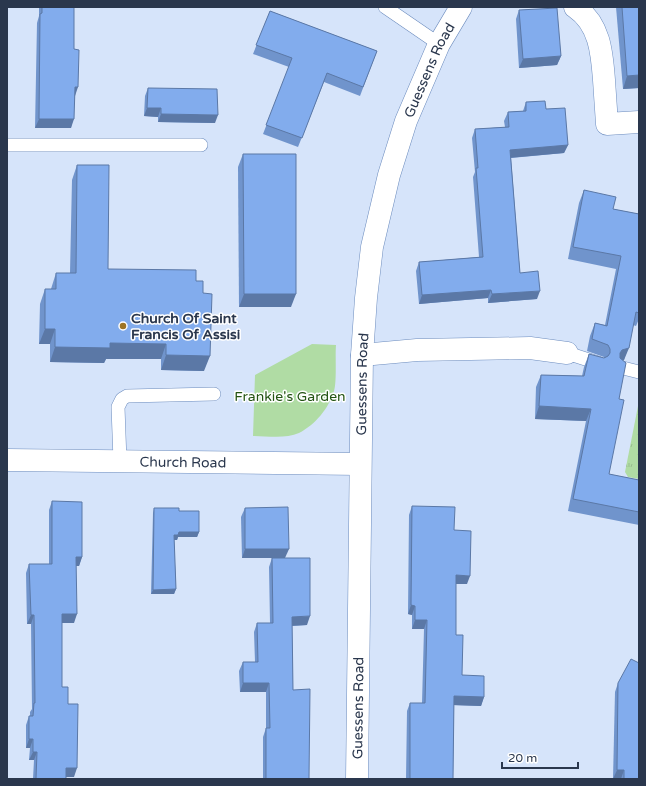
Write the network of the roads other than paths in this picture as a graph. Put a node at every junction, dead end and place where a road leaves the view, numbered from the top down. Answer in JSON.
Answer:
{"nodes":[{"id":1,"x":385,"y":7,"type":"edge"},
{"id":2,"x":461,"y":7,"type":"edge"},
{"id":3,"x":576,"y":7,"type":"edge"},
{"id":4,"x":439,"y":44,"type":"junction"},
{"id":5,"x":639,"y":122,"type":"edge"},
{"id":6,"x":7,"y":145,"type":"edge"},
{"id":7,"x":201,"y":145,"type":"dead end"},
{"id":8,"x":567,"y":353,"type":"joint"},
{"id":9,"x":362,"y":355,"type":"junction"},
{"id":10,"x":598,"y":363,"type":"edge"},
{"id":11,"x":623,"y":368,"type":"edge"},
{"id":12,"x":639,"y":372,"type":"edge"},
{"id":13,"x":214,"y":394,"type":"dead end"},
{"id":14,"x":7,"y":460,"type":"edge"},
{"id":15,"x":120,"y":461,"type":"junction"},
{"id":16,"x":360,"y":464,"type":"junction"},
{"id":17,"x":357,"y":779,"type":"edge"}],
"edges":[{"from":1,"to":4,"type":"lane"},
{"from":2,"to":4,"type":"street","name":"Guessens Road"},
{"from":3,"to":5,"type":"street"},
{"from":4,"to":9,"type":"street","name":"Guessens Road"},
{"from":6,"to":7,"type":"lane"},
{"from":8,"to":9,"type":"street"},
{"from":8,"to":10,"type":"lane"},
{"from":9,"to":16,"type":"street","name":"Guessens Road"},
{"from":11,"to":12,"type":"lane"},
{"from":13,"to":15,"type":"lane"},
{"from":14,"to":15,"type":"street","name":"Church Road"},
{"from":15,"to":16,"type":"street","name":"Church Road"},
{"from":16,"to":17,"type":"street","name":"Guessens Road"}]}
